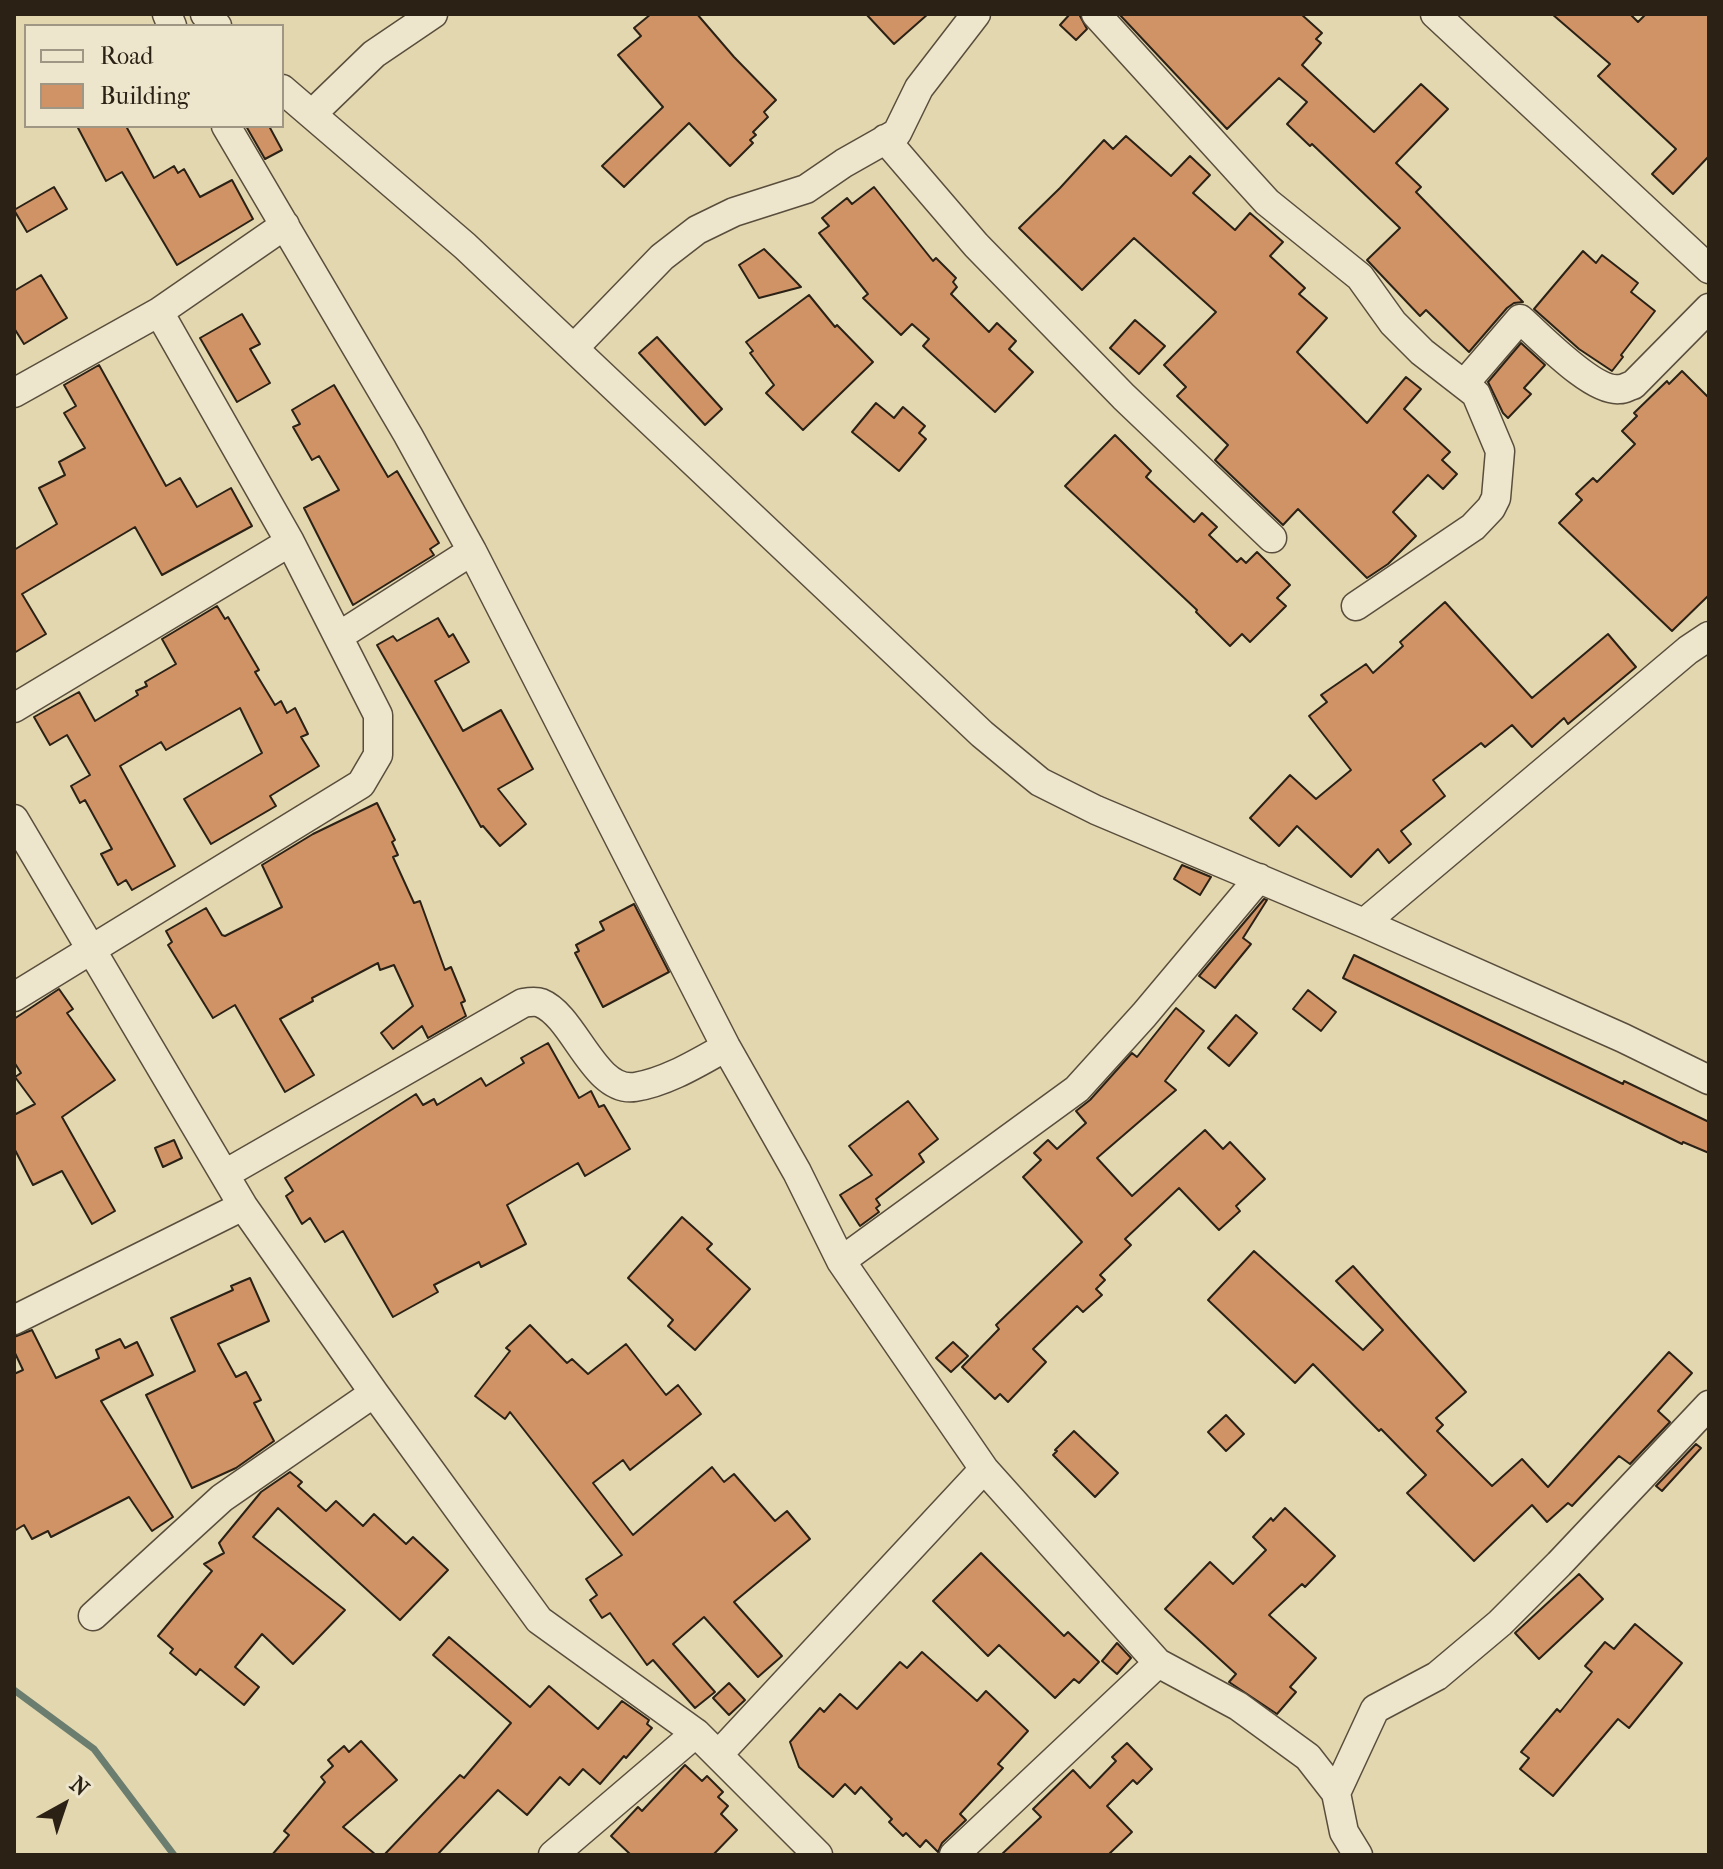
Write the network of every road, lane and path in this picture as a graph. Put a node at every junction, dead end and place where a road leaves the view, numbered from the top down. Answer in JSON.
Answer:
{"nodes":[{"id":1,"x":433,"y":14,"type":"edge"},
{"id":2,"x":976,"y":14,"type":"edge"},
{"id":3,"x":1096,"y":14,"type":"edge"},
{"id":4,"x":1435,"y":14,"type":"edge"},
{"id":5,"x":284,"y":91,"type":"edge"},
{"id":6,"x":312,"y":114,"type":"junction"},
{"id":7,"x":227,"y":128,"type":"edge"},
{"id":8,"x":885,"y":139,"type":"junction"},
{"id":9,"x":285,"y":225,"type":"junction"},
{"id":10,"x":1709,"y":269,"type":"edge"},
{"id":11,"x":1709,"y":308,"type":"edge"},
{"id":12,"x":159,"y":312,"type":"junction"},
{"id":13,"x":574,"y":348,"type":"junction"},
{"id":14,"x":1465,"y":383,"type":"junction"},
{"id":15,"x":14,"y":393,"type":"edge"},
{"id":16,"x":1272,"y":538,"type":"dead end"},
{"id":17,"x":290,"y":542,"type":"junction"},
{"id":18,"x":472,"y":551,"type":"junction"},
{"id":19,"x":1356,"y":606,"type":"dead end"},
{"id":20,"x":339,"y":636,"type":"junction"},
{"id":21,"x":1709,"y":636,"type":"edge"},
{"id":22,"x":14,"y":708,"type":"edge"},
{"id":23,"x":14,"y":819,"type":"edge"},
{"id":24,"x":1259,"y":878,"type":"junction"},
{"id":25,"x":1364,"y":923,"type":"junction"},
{"id":26,"x":91,"y":951,"type":"junction"},
{"id":27,"x":14,"y":997,"type":"edge"},
{"id":28,"x":726,"y":1047,"type":"junction"},
{"id":29,"x":1709,"y":1080,"type":"edge"},
{"id":30,"x":225,"y":1174,"type":"junction"},
{"id":31,"x":243,"y":1206,"type":"junction"},
{"id":32,"x":841,"y":1261,"type":"junction"},
{"id":33,"x":14,"y":1320,"type":"edge"},
{"id":34,"x":374,"y":1393,"type":"junction"},
{"id":35,"x":1709,"y":1405,"type":"edge"},
{"id":36,"x":984,"y":1469,"type":"junction"},
{"id":37,"x":93,"y":1616,"type":"dead end"},
{"id":38,"x":1158,"y":1663,"type":"junction"},
{"id":39,"x":1375,"y":1709,"type":"junction"},
{"id":40,"x":696,"y":1733,"type":"junction"},
{"id":41,"x":718,"y":1755,"type":"junction"},
{"id":42,"x":1308,"y":1757,"type":"junction"},
{"id":43,"x":1336,"y":1793,"type":"junction"},
{"id":44,"x":553,"y":1855,"type":"edge"},
{"id":45,"x":818,"y":1855,"type":"edge"},
{"id":46,"x":954,"y":1855,"type":"edge"},
{"id":47,"x":1358,"y":1855,"type":"edge"}],
"edges":[{"from":1,"to":6,"type":"street"},
{"from":2,"to":8,"type":"street"},
{"from":3,"to":14,"type":"street"},
{"from":4,"to":10,"type":"street"},
{"from":5,"to":6,"type":"street"},
{"from":6,"to":13,"type":"street"},
{"from":7,"to":9,"type":"street"},
{"from":8,"to":13,"type":"street"},
{"from":8,"to":16,"type":"street"},
{"from":9,"to":12,"type":"street"},
{"from":9,"to":18,"type":"street"},
{"from":11,"to":14,"type":"street"},
{"from":12,"to":15,"type":"street"},
{"from":12,"to":17,"type":"street"},
{"from":13,"to":24,"type":"street"},
{"from":14,"to":19,"type":"street"},
{"from":17,"to":20,"type":"street"},
{"from":17,"to":22,"type":"street"},
{"from":18,"to":20,"type":"street"},
{"from":18,"to":28,"type":"street"},
{"from":20,"to":26,"type":"street"},
{"from":21,"to":25,"type":"street"},
{"from":23,"to":26,"type":"street"},
{"from":24,"to":25,"type":"street"},
{"from":24,"to":32,"type":"street"},
{"from":25,"to":29,"type":"street"},
{"from":26,"to":27,"type":"street"},
{"from":26,"to":30,"type":"street"},
{"from":28,"to":30,"type":"street"},
{"from":28,"to":32,"type":"street"},
{"from":30,"to":31,"type":"street"},
{"from":31,"to":33,"type":"street"},
{"from":31,"to":34,"type":"street"},
{"from":32,"to":36,"type":"street"},
{"from":34,"to":37,"type":"street"},
{"from":34,"to":40,"type":"street"},
{"from":35,"to":39,"type":"street"},
{"from":36,"to":38,"type":"street"},
{"from":36,"to":41,"type":"street"},
{"from":38,"to":42,"type":"street"},
{"from":38,"to":46,"type":"street"},
{"from":39,"to":42,"type":"street"},
{"from":39,"to":43,"type":"street"},
{"from":40,"to":41,"type":"street"},
{"from":40,"to":44,"type":"street"},
{"from":41,"to":45,"type":"street"},
{"from":42,"to":43,"type":"street"},
{"from":43,"to":47,"type":"street"}]}
